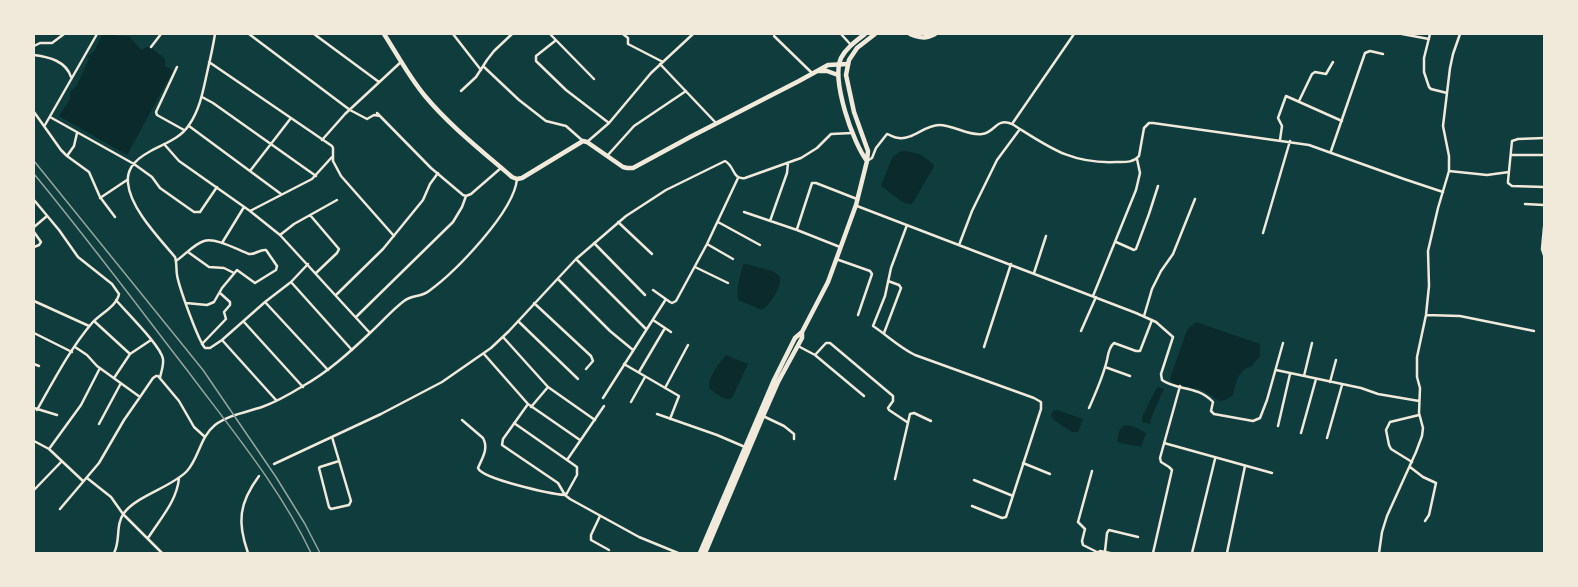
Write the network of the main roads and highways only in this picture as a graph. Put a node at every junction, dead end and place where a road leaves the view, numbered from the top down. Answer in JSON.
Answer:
{"nodes":[{"id":1,"x":384,"y":34,"type":"edge"},
{"id":2,"x":865,"y":34,"type":"edge"},
{"id":3,"x":875,"y":34,"type":"edge"},
{"id":4,"x":910,"y":34,"type":"edge"},
{"id":5,"x":934,"y":34,"type":"edge"},
{"id":6,"x":840,"y":63,"type":"junction"},
{"id":7,"x":848,"y":64,"type":"junction"},
{"id":8,"x":814,"y":72,"type":"junction"},
{"id":9,"x":838,"y":75,"type":"junction"},
{"id":10,"x":867,"y":161,"type":"junction"},
{"id":11,"x":802,"y":332,"type":"junction"},
{"id":12,"x":760,"y":415,"type":"junction"},
{"id":13,"x":706,"y":546,"type":"junction"},
{"id":14,"x":700,"y":553,"type":"edge"},
{"id":15,"x":705,"y":553,"type":"edge"}],
"edges":[{"from":1,"to":8,"type":"main road"},
{"from":2,"to":6,"type":"main road"},
{"from":3,"to":7,"type":"main road"},
{"from":4,"to":5,"type":"main road"},
{"from":6,"to":7,"type":"main road"},
{"from":6,"to":8,"type":"main road"},
{"from":6,"to":9,"type":"main road"},
{"from":7,"to":10,"type":"main road"},
{"from":8,"to":9,"type":"main road"},
{"from":9,"to":10,"type":"main road"},
{"from":10,"to":11,"type":"main road"},
{"from":11,"to":12,"type":"main road"},
{"from":11,"to":12,"type":"main road"},
{"from":12,"to":13,"type":"main road"},
{"from":12,"to":13,"type":"main road"},
{"from":13,"to":14,"type":"main road"},
{"from":13,"to":15,"type":"main road"}]}
